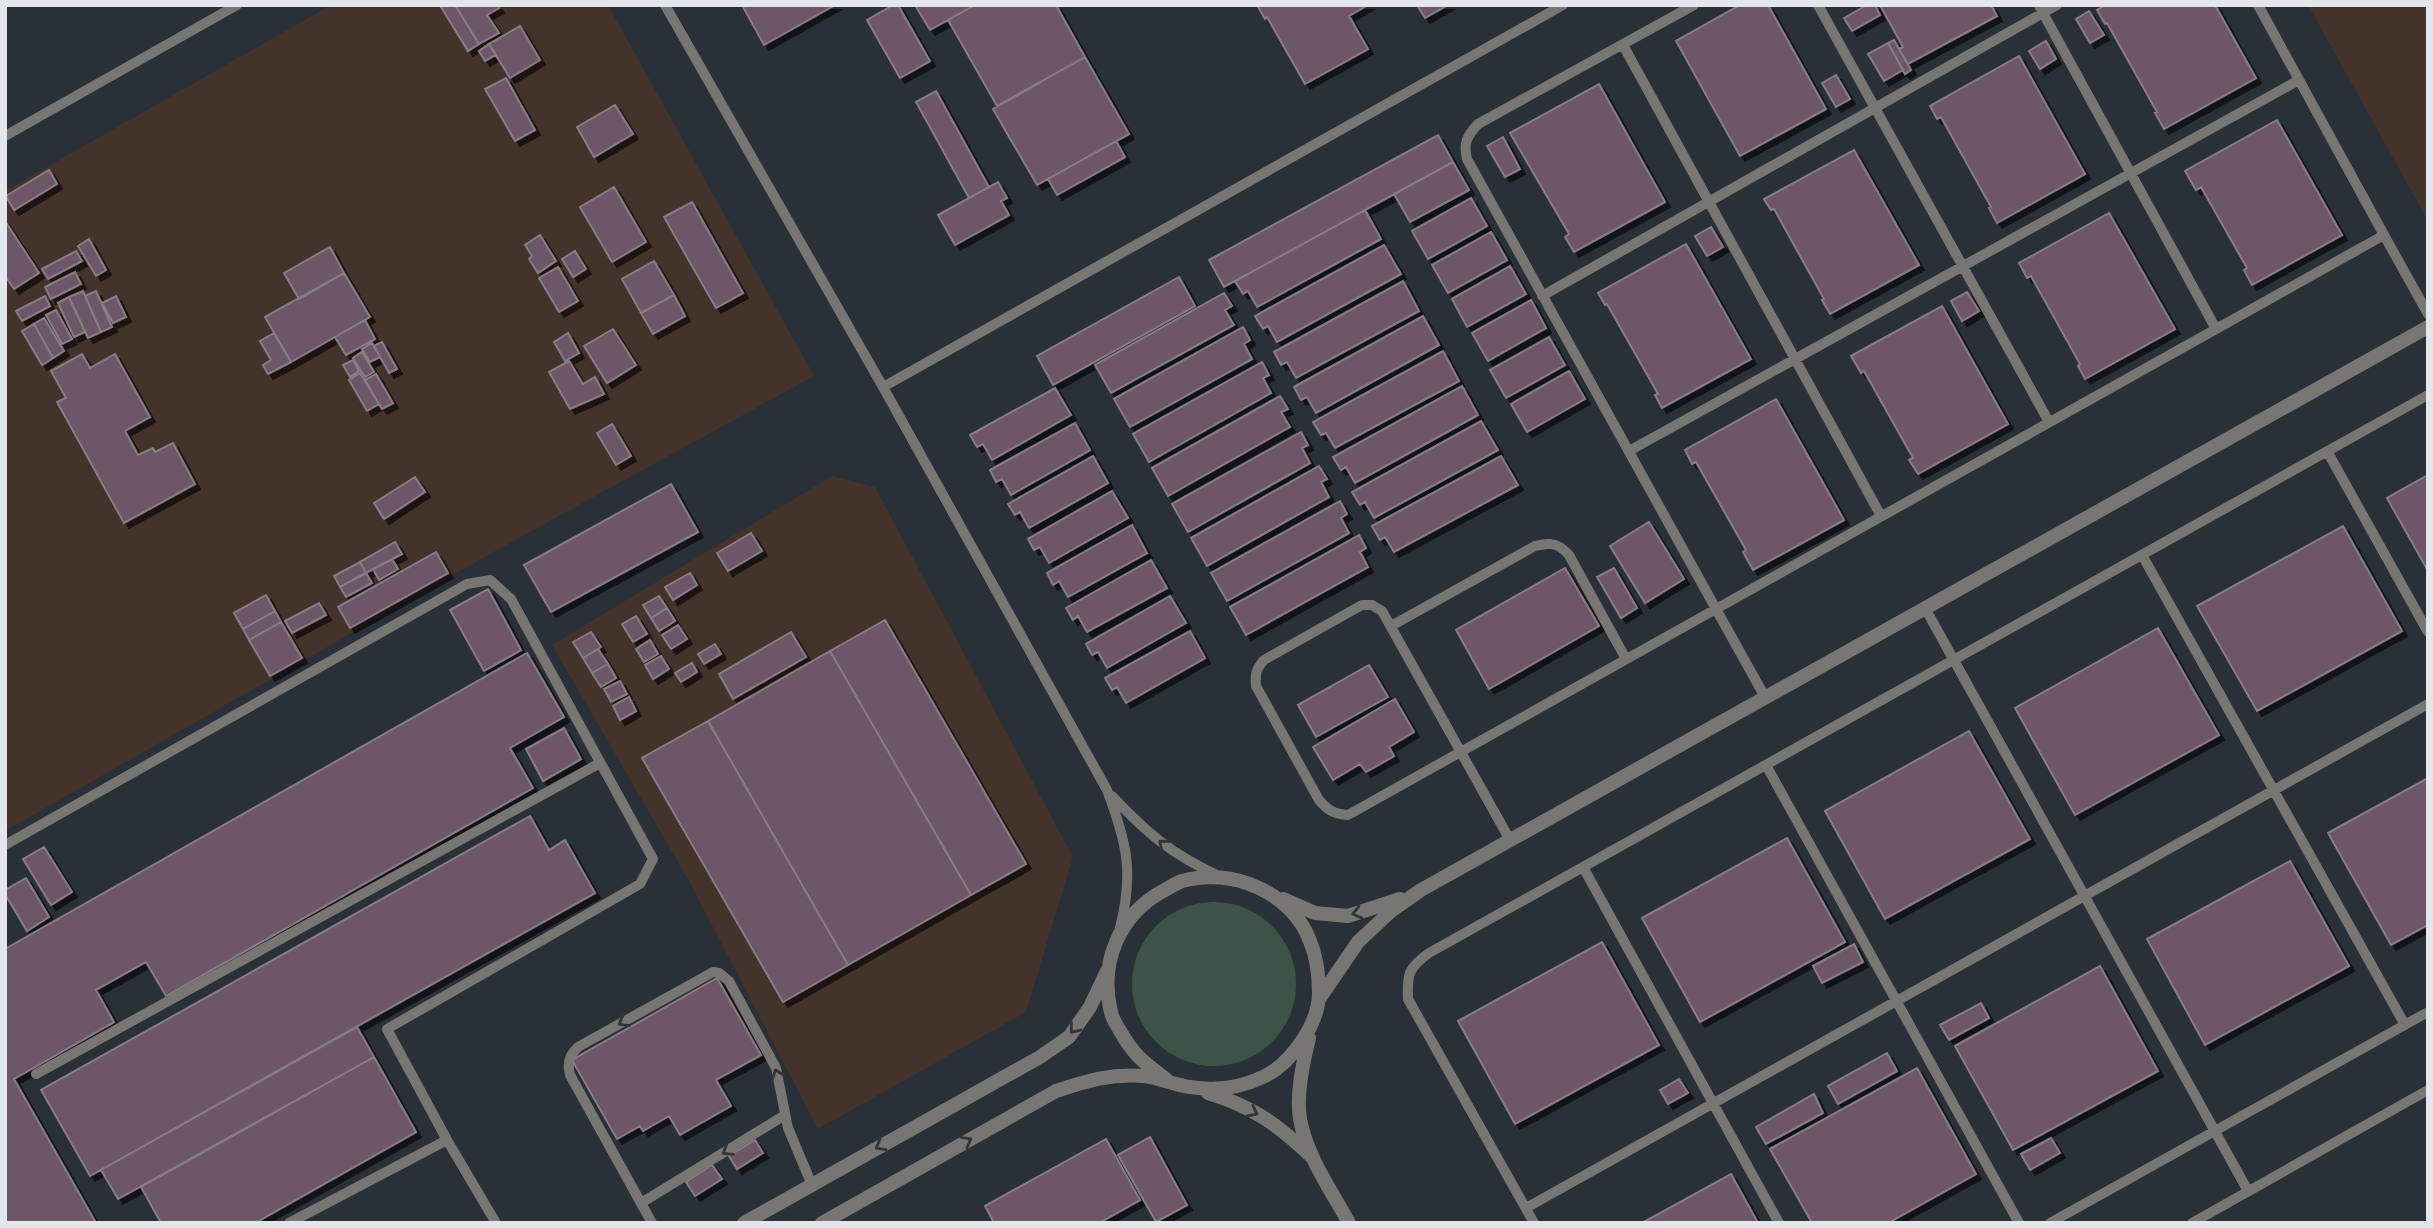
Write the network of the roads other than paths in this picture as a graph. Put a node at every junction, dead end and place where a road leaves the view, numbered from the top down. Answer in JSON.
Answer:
{"nodes":[{"id":1,"x":237,"y":5,"type":"edge"},
{"id":2,"x":666,"y":5,"type":"edge"},
{"id":3,"x":1563,"y":5,"type":"edge"},
{"id":4,"x":1694,"y":5,"type":"edge"},
{"id":5,"x":1818,"y":5,"type":"edge"},
{"id":6,"x":2057,"y":5,"type":"edge"},
{"id":7,"x":2258,"y":5,"type":"edge"},
{"id":8,"x":2041,"y":9,"type":"edge"},
{"id":9,"x":1623,"y":45,"type":"junction"},
{"id":10,"x":2299,"y":80,"type":"junction"},
{"id":11,"x":1875,"y":108,"type":"junction"},
{"id":12,"x":5,"y":136,"type":"edge"},
{"id":13,"x":2131,"y":173,"type":"junction"},
{"id":14,"x":1710,"y":201,"type":"junction"},
{"id":15,"x":2384,"y":235,"type":"junction"},
{"id":16,"x":1963,"y":266,"type":"junction"},
{"id":17,"x":1542,"y":296,"type":"junction"},
{"id":18,"x":2428,"y":314,"type":"edge"},
{"id":19,"x":2428,"y":327,"type":"edge"},
{"id":20,"x":2216,"y":329,"type":"junction"},
{"id":21,"x":1796,"y":359,"type":"junction"},
{"id":22,"x":883,"y":387,"type":"junction"},
{"id":23,"x":2428,"y":395,"type":"edge"},
{"id":24,"x":2049,"y":422,"type":"junction"},
{"id":25,"x":1629,"y":451,"type":"junction"},
{"id":26,"x":2327,"y":451,"type":"junction"},
{"id":27,"x":1881,"y":516,"type":"junction"},
{"id":28,"x":2142,"y":555,"type":"junction"},
{"id":29,"x":1925,"y":608,"type":"junction"},
{"id":30,"x":1716,"y":609,"type":"junction"},
{"id":31,"x":1391,"y":626,"type":"junction"},
{"id":32,"x":2428,"y":632,"type":"edge"},
{"id":33,"x":1626,"y":659,"type":"junction"},
{"id":34,"x":1954,"y":660,"type":"junction"},
{"id":35,"x":1765,"y":697,"type":"junction"},
{"id":36,"x":2428,"y":704,"type":"edge"},
{"id":37,"x":1460,"y":752,"type":"junction"},
{"id":38,"x":600,"y":763,"type":"junction"},
{"id":39,"x":1766,"y":765,"type":"junction"},
{"id":40,"x":1107,"y":790,"type":"junction"},
{"id":41,"x":2274,"y":790,"type":"junction"},
{"id":42,"x":1510,"y":840,"type":"junction"},
{"id":43,"x":5,"y":845,"type":"edge"},
{"id":44,"x":1583,"y":867,"type":"junction"},
{"id":45,"x":1223,"y":877,"type":"junction"},
{"id":46,"x":1421,"y":890,"type":"junction"},
{"id":47,"x":1268,"y":892,"type":"junction"},
{"id":48,"x":2084,"y":896,"type":"junction"},
{"id":49,"x":1119,"y":932,"type":"junction"},
{"id":50,"x":1107,"y":970,"type":"junction"},
{"id":51,"x":1319,"y":999,"type":"junction"},
{"id":52,"x":1897,"y":1001,"type":"junction"},
{"id":53,"x":2428,"y":1012,"type":"edge"},
{"id":54,"x":1314,"y":1020,"type":"junction"},
{"id":55,"x":2405,"y":1025,"type":"junction"},
{"id":56,"x":36,"y":1074,"type":"dead end"},
{"id":57,"x":1167,"y":1080,"type":"junction"},
{"id":58,"x":1190,"y":1087,"type":"junction"},
{"id":59,"x":2428,"y":1090,"type":"edge"},
{"id":60,"x":1714,"y":1103,"type":"junction"},
{"id":61,"x":785,"y":1115,"type":"junction"},
{"id":62,"x":2214,"y":1131,"type":"junction"},
{"id":63,"x":447,"y":1140,"type":"junction"},
{"id":64,"x":1313,"y":1158,"type":"junction"},
{"id":65,"x":812,"y":1185,"type":"junction"},
{"id":66,"x":2248,"y":1191,"type":"junction"},
{"id":67,"x":641,"y":1203,"type":"junction"},
{"id":68,"x":1526,"y":1208,"type":"junction"},
{"id":69,"x":289,"y":1223,"type":"edge"},
{"id":70,"x":496,"y":1223,"type":"edge"},
{"id":71,"x":652,"y":1223,"type":"edge"},
{"id":72,"x":744,"y":1223,"type":"edge"},
{"id":73,"x":822,"y":1223,"type":"edge"},
{"id":74,"x":1349,"y":1223,"type":"edge"},
{"id":75,"x":1534,"y":1223,"type":"edge"},
{"id":76,"x":1779,"y":1223,"type":"edge"},
{"id":77,"x":2019,"y":1223,"type":"edge"},
{"id":78,"x":2050,"y":1223,"type":"edge"},
{"id":79,"x":2192,"y":1223,"type":"edge"}],
"edges":[{"from":1,"to":12,"type":"lane"},
{"from":2,"to":22,"type":"lane"},
{"from":3,"to":22,"type":"lane"},
{"from":4,"to":9,"type":"lane"},
{"from":5,"to":11,"type":"lane"},
{"from":6,"to":8,"type":"lane"},
{"from":7,"to":10,"type":"lane"},
{"from":8,"to":11,"type":"lane"},
{"from":8,"to":13,"type":"lane"},
{"from":9,"to":14,"type":"lane"},
{"from":9,"to":17,"type":"lane"},
{"from":10,"to":13,"type":"lane"},
{"from":10,"to":15,"type":"lane"},
{"from":11,"to":14,"type":"lane"},
{"from":11,"to":16,"type":"lane"},
{"from":13,"to":16,"type":"lane"},
{"from":13,"to":20,"type":"lane"},
{"from":14,"to":17,"type":"lane"},
{"from":14,"to":21,"type":"lane"},
{"from":15,"to":18,"type":"lane"},
{"from":15,"to":20,"type":"lane"},
{"from":16,"to":21,"type":"lane"},
{"from":16,"to":24,"type":"lane"},
{"from":17,"to":25,"type":"lane"},
{"from":19,"to":29,"type":"street"},
{"from":20,"to":24,"type":"lane"},
{"from":21,"to":25,"type":"lane"},
{"from":21,"to":27,"type":"lane"},
{"from":22,"to":40,"type":"lane"},
{"from":23,"to":26,"type":"lane"},
{"from":24,"to":27,"type":"lane"},
{"from":25,"to":30,"type":"lane"},
{"from":26,"to":28,"type":"lane"},
{"from":26,"to":32,"type":"lane"},
{"from":27,"to":30,"type":"lane"},
{"from":28,"to":34,"type":"lane"},
{"from":28,"to":41,"type":"lane"},
{"from":29,"to":34,"type":"lane"},
{"from":29,"to":35,"type":"street"},
{"from":30,"to":33,"type":"lane"},
{"from":30,"to":35,"type":"lane"},
{"from":31,"to":33,"type":"lane"},
{"from":31,"to":37,"type":"lane"},
{"from":31,"to":37,"type":"lane"},
{"from":33,"to":37,"type":"lane"},
{"from":34,"to":39,"type":"lane"},
{"from":34,"to":48,"type":"lane"},
{"from":35,"to":42,"type":"street"},
{"from":36,"to":41,"type":"lane"},
{"from":37,"to":42,"type":"lane"},
{"from":38,"to":43,"type":"lane"},
{"from":38,"to":56,"type":"lane"},
{"from":38,"to":63,"type":"lane"},
{"from":39,"to":44,"type":"lane"},
{"from":39,"to":52,"type":"lane"},
{"from":45,"to":40,"type":"lane","one_way":true},
{"from":40,"to":49,"type":"lane"},
{"from":41,"to":48,"type":"lane"},
{"from":41,"to":55,"type":"lane"},
{"from":42,"to":46,"type":"street"},
{"from":44,"to":60,"type":"lane"},
{"from":44,"to":68,"type":"lane"},
{"from":45,"to":47,"type":"street"},
{"from":45,"to":49,"type":"street"},
{"from":46,"to":47,"type":"street","one_way":true},
{"from":46,"to":51,"type":"street"},
{"from":47,"to":51,"type":"street"},
{"from":48,"to":52,"type":"lane"},
{"from":48,"to":62,"type":"lane"},
{"from":49,"to":50,"type":"street"},
{"from":50,"to":57,"type":"street"},
{"from":50,"to":65,"type":"street","one_way":true},
{"from":51,"to":54,"type":"street"},
{"from":52,"to":60,"type":"lane"},
{"from":52,"to":77,"type":"lane"},
{"from":53,"to":55,"type":"lane"},
{"from":54,"to":58,"type":"street"},
{"from":54,"to":64,"type":"street"},
{"from":55,"to":62,"type":"lane"},
{"from":57,"to":58,"type":"street"},
{"from":73,"to":57,"type":"street","one_way":true},
{"from":58,"to":64,"type":"street","one_way":true},
{"from":59,"to":66,"type":"lane"},
{"from":60,"to":68,"type":"lane"},
{"from":60,"to":76,"type":"lane"},
{"from":61,"to":65,"type":"lane"},
{"from":61,"to":67,"type":"lane","one_way":true},
{"from":61,"to":67,"type":"lane","one_way":true},
{"from":62,"to":66,"type":"lane"},
{"from":62,"to":78,"type":"lane"},
{"from":63,"to":69,"type":"lane"},
{"from":63,"to":70,"type":"lane"},
{"from":64,"to":74,"type":"street"},
{"from":65,"to":72,"type":"street"},
{"from":66,"to":79,"type":"lane"},
{"from":67,"to":71,"type":"lane"},
{"from":68,"to":75,"type":"lane"}]}
